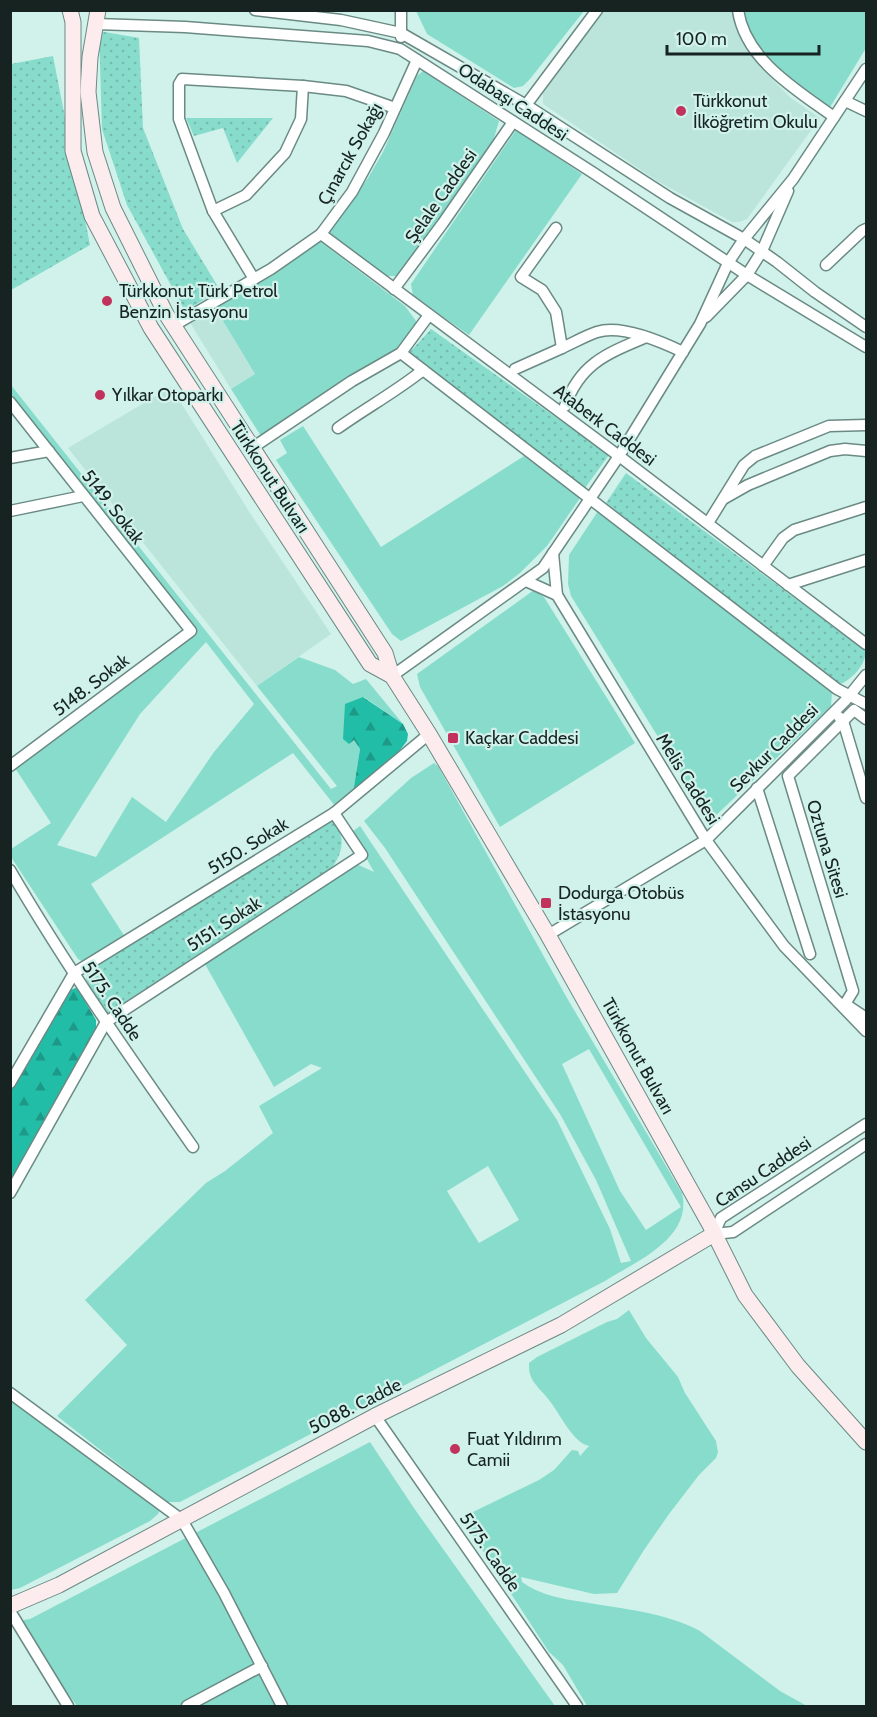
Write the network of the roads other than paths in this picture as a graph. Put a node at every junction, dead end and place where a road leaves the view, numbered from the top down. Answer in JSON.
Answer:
{"nodes":[{"id":1,"x":255,"y":10,"type":"edge"},
{"id":2,"x":401,"y":10,"type":"edge"},
{"id":3,"x":597,"y":10,"type":"edge"},
{"id":4,"x":738,"y":10,"type":"edge"},
{"id":5,"x":71,"y":16,"type":"edge"},
{"id":6,"x":97,"y":17,"type":"edge"},
{"id":7,"x":401,"y":33,"type":"junction"},
{"id":8,"x":400,"y":49,"type":"junction"},
{"id":9,"x":417,"y":60,"type":"junction"},
{"id":10,"x":867,"y":69,"type":"edge"},
{"id":11,"x":303,"y":86,"type":"junction"},
{"id":12,"x":845,"y":101,"type":"junction"},
{"id":13,"x":526,"y":105,"type":"junction"},
{"id":14,"x":395,"y":108,"type":"junction"},
{"id":15,"x":867,"y":111,"type":"edge"},
{"id":16,"x":834,"y":117,"type":"junction"},
{"id":17,"x":513,"y":122,"type":"junction"},
{"id":18,"x":793,"y":178,"type":"junction"},
{"id":19,"x":213,"y":211,"type":"junction"},
{"id":20,"x":556,"y":228,"type":"dead end"},
{"id":21,"x":867,"y":229,"type":"edge"},
{"id":22,"x":321,"y":234,"type":"junction"},
{"id":23,"x":744,"y":239,"type":"junction"},
{"id":24,"x":762,"y":251,"type":"junction"},
{"id":25,"x":728,"y":263,"type":"junction"},
{"id":26,"x":826,"y":265,"type":"dead end"},
{"id":27,"x":747,"y":275,"type":"junction"},
{"id":28,"x":254,"y":279,"type":"junction"},
{"id":29,"x":394,"y":289,"type":"junction"},
{"id":30,"x":429,"y":315,"type":"junction"},
{"id":31,"x":700,"y":324,"type":"junction"},
{"id":32,"x":173,"y":327,"type":"junction"},
{"id":33,"x":867,"y":327,"type":"edge"},
{"id":34,"x":644,"y":338,"type":"junction"},
{"id":35,"x":867,"y":347,"type":"edge"},
{"id":36,"x":562,"y":348,"type":"junction"},
{"id":37,"x":683,"y":351,"type":"junction"},
{"id":38,"x":401,"y":354,"type":"junction"},
{"id":39,"x":515,"y":369,"type":"dead end"},
{"id":40,"x":423,"y":370,"type":"junction"},
{"id":41,"x":10,"y":402,"type":"edge"},
{"id":42,"x":565,"y":406,"type":"dead end"},
{"id":43,"x":867,"y":425,"type":"edge"},
{"id":44,"x":338,"y":428,"type":"dead end"},
{"id":45,"x":252,"y":448,"type":"junction"},
{"id":46,"x":49,"y":451,"type":"junction"},
{"id":47,"x":867,"y":451,"type":"edge"},
{"id":48,"x":620,"y":456,"type":"junction"},
{"id":49,"x":10,"y":458,"type":"edge"},
{"id":50,"x":83,"y":496,"type":"junction"},
{"id":51,"x":591,"y":498,"type":"junction"},
{"id":52,"x":725,"y":498,"type":"junction"},
{"id":53,"x":867,"y":507,"type":"edge"},
{"id":54,"x":10,"y":511,"type":"edge"},
{"id":55,"x":708,"y":523,"type":"junction"},
{"id":56,"x":553,"y":553,"type":"junction"},
{"id":57,"x":867,"y":560,"type":"edge"},
{"id":58,"x":764,"y":566,"type":"junction"},
{"id":59,"x":526,"y":581,"type":"junction"},
{"id":60,"x":788,"y":585,"type":"junction"},
{"id":61,"x":557,"y":595,"type":"junction"},
{"id":62,"x":191,"y":631,"type":"joint"},
{"id":63,"x":867,"y":644,"type":"edge"},
{"id":64,"x":867,"y":675,"type":"edge"},
{"id":65,"x":392,"y":676,"type":"junction"},
{"id":66,"x":850,"y":695,"type":"junction"},
{"id":67,"x":867,"y":704,"type":"edge"},
{"id":68,"x":834,"y":712,"type":"junction"},
{"id":69,"x":867,"y":719,"type":"edge"},
{"id":70,"x":843,"y":721,"type":"junction"},
{"id":71,"x":429,"y":734,"type":"junction"},
{"id":72,"x":10,"y":766,"type":"edge"},
{"id":73,"x":757,"y":789,"type":"junction"},
{"id":74,"x":867,"y":798,"type":"edge"},
{"id":75,"x":334,"y":813,"type":"junction"},
{"id":76,"x":706,"y":840,"type":"junction"},
{"id":77,"x":10,"y":870,"type":"edge"},
{"id":78,"x":548,"y":935,"type":"junction"},
{"id":79,"x":810,"y":954,"type":"dead end"},
{"id":80,"x":74,"y":973,"type":"junction"},
{"id":81,"x":831,"y":994,"type":"junction"},
{"id":82,"x":845,"y":1004,"type":"junction"},
{"id":83,"x":867,"y":1018,"type":"edge"},
{"id":84,"x":106,"y":1022,"type":"junction"},
{"id":85,"x":867,"y":1031,"type":"edge"},
{"id":86,"x":10,"y":1083,"type":"edge"},
{"id":87,"x":867,"y":1124,"type":"edge"},
{"id":88,"x":867,"y":1144,"type":"edge"},
{"id":89,"x":193,"y":1147,"type":"dead end"},
{"id":90,"x":10,"y":1193,"type":"edge"},
{"id":91,"x":714,"y":1234,"type":"junction"},
{"id":92,"x":10,"y":1393,"type":"edge"},
{"id":93,"x":375,"y":1416,"type":"junction"},
{"id":94,"x":867,"y":1442,"type":"edge"},
{"id":95,"x":182,"y":1520,"type":"junction"},
{"id":96,"x":10,"y":1606,"type":"edge"},
{"id":97,"x":10,"y":1611,"type":"edge"},
{"id":98,"x":262,"y":1666,"type":"junction"},
{"id":99,"x":68,"y":1707,"type":"edge"},
{"id":100,"x":187,"y":1707,"type":"edge"},
{"id":101,"x":282,"y":1707,"type":"edge"},
{"id":102,"x":577,"y":1707,"type":"edge"}],
"edges":[{"from":1,"to":7,"type":"street","name":"Odabaşı Caddesi"},
{"from":2,"to":7,"type":"street"},
{"from":3,"to":13,"type":"street"},
{"from":4,"to":16,"type":"street"},
{"from":5,"to":6,"type":"street"},
{"from":5,"to":65,"type":"street","name":"Türkkonut Bulvarı"},
{"from":6,"to":8,"type":"street","name":"Odabaşı Caddesi"},
{"from":6,"to":32,"type":"street","name":"Türkkonut Bulvarı"},
{"from":7,"to":8,"type":"street"},
{"from":7,"to":13,"type":"street","name":"Odabaşı Caddesi"},
{"from":8,"to":9,"type":"street","name":"Odabaşı Caddesi"},
{"from":9,"to":14,"type":"street","name":"Çınarcık Sokağı"},
{"from":9,"to":17,"type":"street","name":"Odabaşı Caddesi"},
{"from":10,"to":12,"type":"street"},
{"from":11,"to":14,"type":"street"},
{"from":11,"to":19,"type":"street"},
{"from":11,"to":19,"type":"street"},
{"from":12,"to":15,"type":"street"},
{"from":12,"to":16,"type":"street"},
{"from":13,"to":23,"type":"street","name":"Odabaşı Caddesi"},
{"from":14,"to":22,"type":"street","name":"Çınarcık Sokağı"},
{"from":16,"to":18,"type":"street"},
{"from":17,"to":25,"type":"street","name":"Odabaşı Caddesi"},
{"from":17,"to":29,"type":"street","name":"Şelale Caddesi"},
{"from":18,"to":23,"type":"street"},
{"from":18,"to":24,"type":"street"},
{"from":19,"to":28,"type":"street"},
{"from":20,"to":36,"type":"street"},
{"from":21,"to":26,"type":"street"},
{"from":22,"to":28,"type":"street","name":"Çınarcık Sokağı"},
{"from":22,"to":29,"type":"street","name":"Ataberk Caddesi"},
{"from":23,"to":24,"type":"street","name":"Odabaşı Caddesi"},
{"from":23,"to":25,"type":"street"},
{"from":24,"to":27,"type":"street"},
{"from":24,"to":33,"type":"street","name":"Odabaşı Caddesi"},
{"from":25,"to":27,"type":"street","name":"Odabaşı Caddesi"},
{"from":25,"to":31,"type":"street"},
{"from":27,"to":31,"type":"street"},
{"from":27,"to":35,"type":"street","name":"Odabaşı Caddesi"},
{"from":28,"to":32,"type":"street","name":"Çınarcık Sokağı"},
{"from":29,"to":30,"type":"street","name":"Ataberk Caddesi"},
{"from":30,"to":38,"type":"street"},
{"from":30,"to":48,"type":"street","name":"Ataberk Caddesi"},
{"from":31,"to":37,"type":"street"},
{"from":32,"to":45,"type":"street","name":"Türkkonut Bulvarı"},
{"from":34,"to":36,"type":"street"},
{"from":34,"to":37,"type":"street"},
{"from":34,"to":42,"type":"street"},
{"from":36,"to":39,"type":"street"},
{"from":37,"to":48,"type":"street"},
{"from":38,"to":40,"type":"street"},
{"from":38,"to":45,"type":"street"},
{"from":40,"to":44,"type":"street"},
{"from":40,"to":51,"type":"street"},
{"from":41,"to":46,"type":"street","name":"5149. Sokak"},
{"from":43,"to":52,"type":"street"},
{"from":45,"to":65,"type":"street","name":"Türkkonut Bulvarı"},
{"from":46,"to":49,"type":"street"},
{"from":46,"to":50,"type":"street","name":"5149. Sokak"},
{"from":47,"to":52,"type":"street"},
{"from":48,"to":51,"type":"street"},
{"from":48,"to":55,"type":"street","name":"Ataberk Caddesi"},
{"from":50,"to":54,"type":"street"},
{"from":50,"to":62,"type":"street","name":"5149. Sokak"},
{"from":51,"to":56,"type":"street"},
{"from":51,"to":66,"type":"street"},
{"from":52,"to":55,"type":"street"},
{"from":53,"to":58,"type":"street"},
{"from":55,"to":58,"type":"street","name":"Ataberk Caddesi"},
{"from":56,"to":59,"type":"street"},
{"from":56,"to":61,"type":"street"},
{"from":57,"to":60,"type":"street"},
{"from":58,"to":60,"type":"street","name":"Ataberk Caddesi"},
{"from":59,"to":61,"type":"street"},
{"from":59,"to":65,"type":"street"},
{"from":60,"to":63,"type":"street","name":"Ataberk Caddesi"},
{"from":61,"to":76,"type":"street","name":"Melis Caddesi"},
{"from":62,"to":72,"type":"street","name":"5148. Sokak"},
{"from":64,"to":66,"type":"street","name":"Sevkur Caddesi"},
{"from":65,"to":71,"type":"street","name":"Türkkonut Bulvarı"},
{"from":66,"to":67,"type":"street"},
{"from":66,"to":68,"type":"street","name":"Sevkur Caddesi"},
{"from":68,"to":70,"type":"street"},
{"from":68,"to":73,"type":"street","name":"Sevkur Caddesi"},
{"from":69,"to":70,"type":"street"},
{"from":70,"to":74,"type":"street"},
{"from":70,"to":82,"type":"street","name":"Oztuna Sitesi"},
{"from":71,"to":75,"type":"street","name":"5150. Sokak"},
{"from":71,"to":78,"type":"street","name":"Türkkonut Bulvarı"},
{"from":73,"to":76,"type":"street","name":"Sevkur Caddesi"},
{"from":73,"to":79,"type":"street"},
{"from":75,"to":80,"type":"street","name":"5150. Sokak"},
{"from":75,"to":84,"type":"street","name":"5151. Sokak"},
{"from":76,"to":78,"type":"street","name":"Sevkur Caddesi"},
{"from":76,"to":81,"type":"street","name":"Melis Caddesi"},
{"from":77,"to":80,"type":"street","name":"5175. Cadde"},
{"from":78,"to":91,"type":"street","name":"Türkkonut Bulvarı"},
{"from":80,"to":84,"type":"street","name":"5175. Cadde"},
{"from":80,"to":86,"type":"street"},
{"from":81,"to":82,"type":"street","name":"Melis Caddesi"},
{"from":81,"to":85,"type":"street","name":"Melis Caddesi"},
{"from":82,"to":83,"type":"street","name":"Melis Caddesi"},
{"from":84,"to":89,"type":"street","name":"5175. Cadde"},
{"from":84,"to":90,"type":"street"},
{"from":87,"to":91,"type":"street","name":"Cansu Caddesi"},
{"from":88,"to":91,"type":"street","name":"Cansu Caddesi"},
{"from":91,"to":93,"type":"street","name":"5088. Cadde"},
{"from":91,"to":94,"type":"street","name":"Türkkonut Bulvarı"},
{"from":92,"to":95,"type":"street"},
{"from":93,"to":95,"type":"street","name":"5088. Cadde"},
{"from":93,"to":102,"type":"street","name":"5175. Cadde"},
{"from":95,"to":96,"type":"street","name":"5088. Cadde"},
{"from":95,"to":98,"type":"street"},
{"from":97,"to":99,"type":"street"},
{"from":98,"to":100,"type":"street"},
{"from":98,"to":101,"type":"street"}]}
